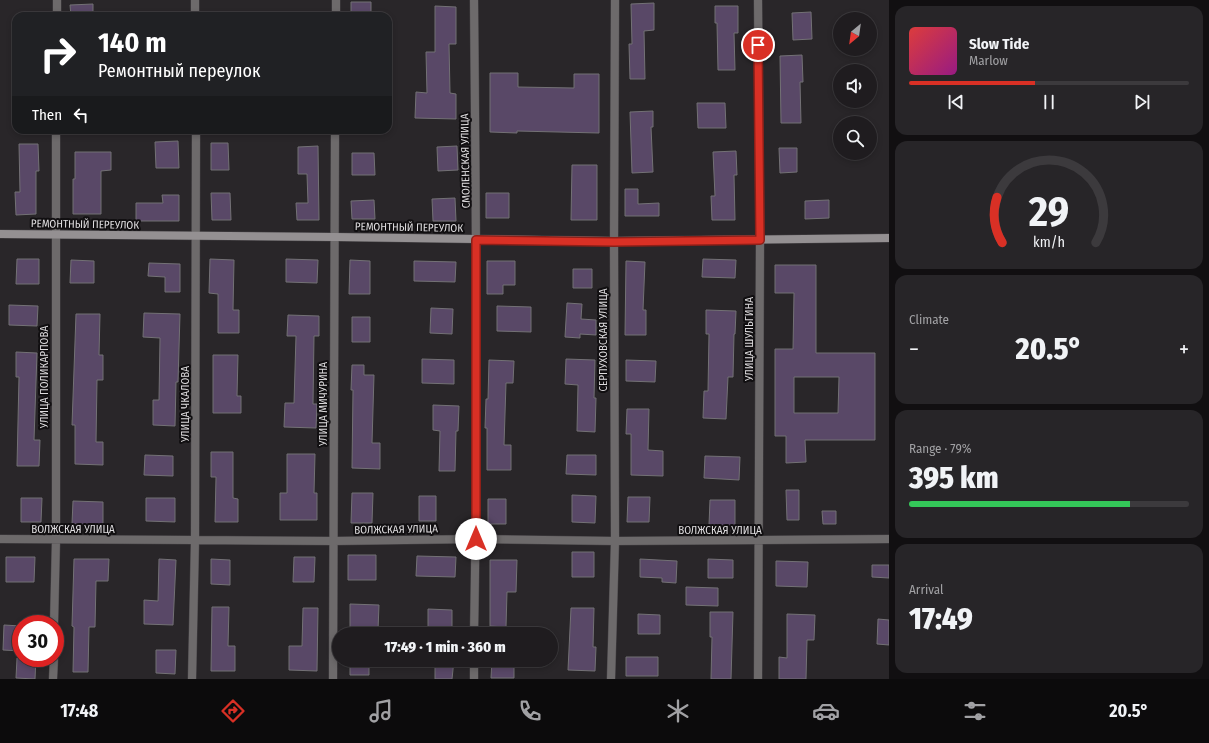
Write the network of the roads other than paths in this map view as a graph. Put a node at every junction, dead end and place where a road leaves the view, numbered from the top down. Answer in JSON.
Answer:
{"nodes":[{"id":1,"x":57,"y":0,"type":"edge"},
{"id":2,"x":195,"y":0,"type":"edge"},
{"id":3,"x":336,"y":0,"type":"edge"},
{"id":4,"x":474,"y":0,"type":"edge"},
{"id":5,"x":616,"y":0,"type":"edge"},
{"id":6,"x":758,"y":0,"type":"edge"},
{"id":7,"x":57,"y":12,"type":"edge"},
{"id":8,"x":196,"y":12,"type":"edge"},
{"id":9,"x":336,"y":12,"type":"edge"},
{"id":10,"x":56,"y":134,"type":"edge"},
{"id":11,"x":196,"y":134,"type":"edge"},
{"id":12,"x":335,"y":134,"type":"edge"},
{"id":13,"x":0,"y":234,"type":"edge"},
{"id":14,"x":55,"y":234,"type":"junction"},
{"id":15,"x":196,"y":236,"type":"junction"},
{"id":16,"x":335,"y":236,"type":"junction"},
{"id":17,"x":889,"y":238,"type":"edge"},
{"id":18,"x":476,"y":240,"type":"junction"},
{"id":19,"x":760,"y":240,"type":"junction"},
{"id":20,"x":614,"y":242,"type":"junction"},
{"id":21,"x":476,"y":539,"type":"junction"},
{"id":22,"x":0,"y":540,"type":"edge"},
{"id":23,"x":56,"y":540,"type":"junction"},
{"id":24,"x":195,"y":540,"type":"junction"},
{"id":25,"x":889,"y":540,"type":"edge"},
{"id":26,"x":615,"y":541,"type":"junction"},
{"id":27,"x":759,"y":541,"type":"junction"},
{"id":28,"x":334,"y":542,"type":"junction"},
{"id":29,"x":54,"y":615,"type":"edge"},
{"id":30,"x":474,"y":627,"type":"edge"},
{"id":31,"x":54,"y":667,"type":"edge"},
{"id":32,"x":474,"y":667,"type":"edge"},
{"id":33,"x":53,"y":679,"type":"edge"},
{"id":34,"x":192,"y":679,"type":"edge"},
{"id":35,"x":333,"y":679,"type":"edge"},
{"id":36,"x":474,"y":679,"type":"edge"},
{"id":37,"x":611,"y":679,"type":"edge"},
{"id":38,"x":758,"y":679,"type":"edge"}],
"edges":[{"from":1,"to":7,"type":"street"},
{"from":2,"to":8,"type":"street"},
{"from":3,"to":9,"type":"street"},
{"from":4,"to":18,"type":"street","name":"СМОЛЕНСКАЯ УЛИЦА"},
{"from":5,"to":20,"type":"street","name":"СЕРПУХОВСКАЯ УЛИЦА"},
{"from":6,"to":19,"type":"street","name":"УЛИЦА ШУЛЬГИНА"},
{"from":10,"to":14,"type":"street","name":"УЛИЦА ПОЛИКАРПОВА"},
{"from":11,"to":15,"type":"street","name":"УЛИЦА ЧКАЛОВА"},
{"from":12,"to":16,"type":"street","name":"УЛИЦА МИЧУРИНА"},
{"from":13,"to":14,"type":"main road","name":"РЕМОНТНЫЙ ПЕРЕУЛОК"},
{"from":14,"to":15,"type":"main road","name":"РЕМОНТНЫЙ ПЕРЕУЛОК"},
{"from":14,"to":23,"type":"street","name":"УЛИЦА ПОЛИКАРПОВА"},
{"from":15,"to":16,"type":"main road","name":"РЕМОНТНЫЙ ПЕРЕУЛОК"},
{"from":15,"to":24,"type":"street","name":"УЛИЦА ЧКАЛОВА"},
{"from":16,"to":18,"type":"main road","name":"РЕМОНТНЫЙ ПЕРЕУЛОК"},
{"from":16,"to":28,"type":"street","name":"УЛИЦА МИЧУРИНА"},
{"from":17,"to":19,"type":"main road","name":"РЕМОНТНЫЙ ПЕРЕУЛОК"},
{"from":18,"to":20,"type":"main road","name":"РЕМОНТНЫЙ ПЕРЕУЛОК"},
{"from":18,"to":21,"type":"street","name":"СМОЛЕНСКАЯ УЛИЦА"},
{"from":19,"to":20,"type":"main road","name":"РЕМОНТНЫЙ ПЕРЕУЛОК"},
{"from":19,"to":27,"type":"street","name":"УЛИЦА ШУЛЬГИНА"},
{"from":20,"to":26,"type":"street","name":"СЕРПУХОВСКАЯ УЛИЦА"},
{"from":21,"to":26,"type":"street","name":"ВОЛЖСКАЯ УЛИЦА"},
{"from":21,"to":28,"type":"street","name":"ВОЛЖСКАЯ УЛИЦА"},
{"from":21,"to":30,"type":"street","name":"СМОЛЕНСКАЯ УЛИЦА"},
{"from":22,"to":23,"type":"street","name":"ВОЛЖСКАЯ УЛИЦА"},
{"from":23,"to":24,"type":"street","name":"ВОЛЖСКАЯ УЛИЦА"},
{"from":23,"to":29,"type":"street","name":"УЛИЦА ПОЛИКАРПОВА"},
{"from":24,"to":28,"type":"street","name":"ВОЛЖСКАЯ УЛИЦА"},
{"from":24,"to":34,"type":"street","name":"УЛИЦА ЧКАЛОВА"},
{"from":25,"to":27,"type":"street","name":"ВОЛЖСКАЯ УЛИЦА"},
{"from":26,"to":27,"type":"street","name":"ВОЛЖСКАЯ УЛИЦА"},
{"from":26,"to":37,"type":"street","name":"СЕРПУХОВСКАЯ УЛИЦА"},
{"from":27,"to":38,"type":"street","name":"УЛИЦА ШУЛЬГИНА"},
{"from":28,"to":35,"type":"street","name":"УЛИЦА МИЧУРИНА"},
{"from":31,"to":33,"type":"street"},
{"from":32,"to":36,"type":"street"}]}
